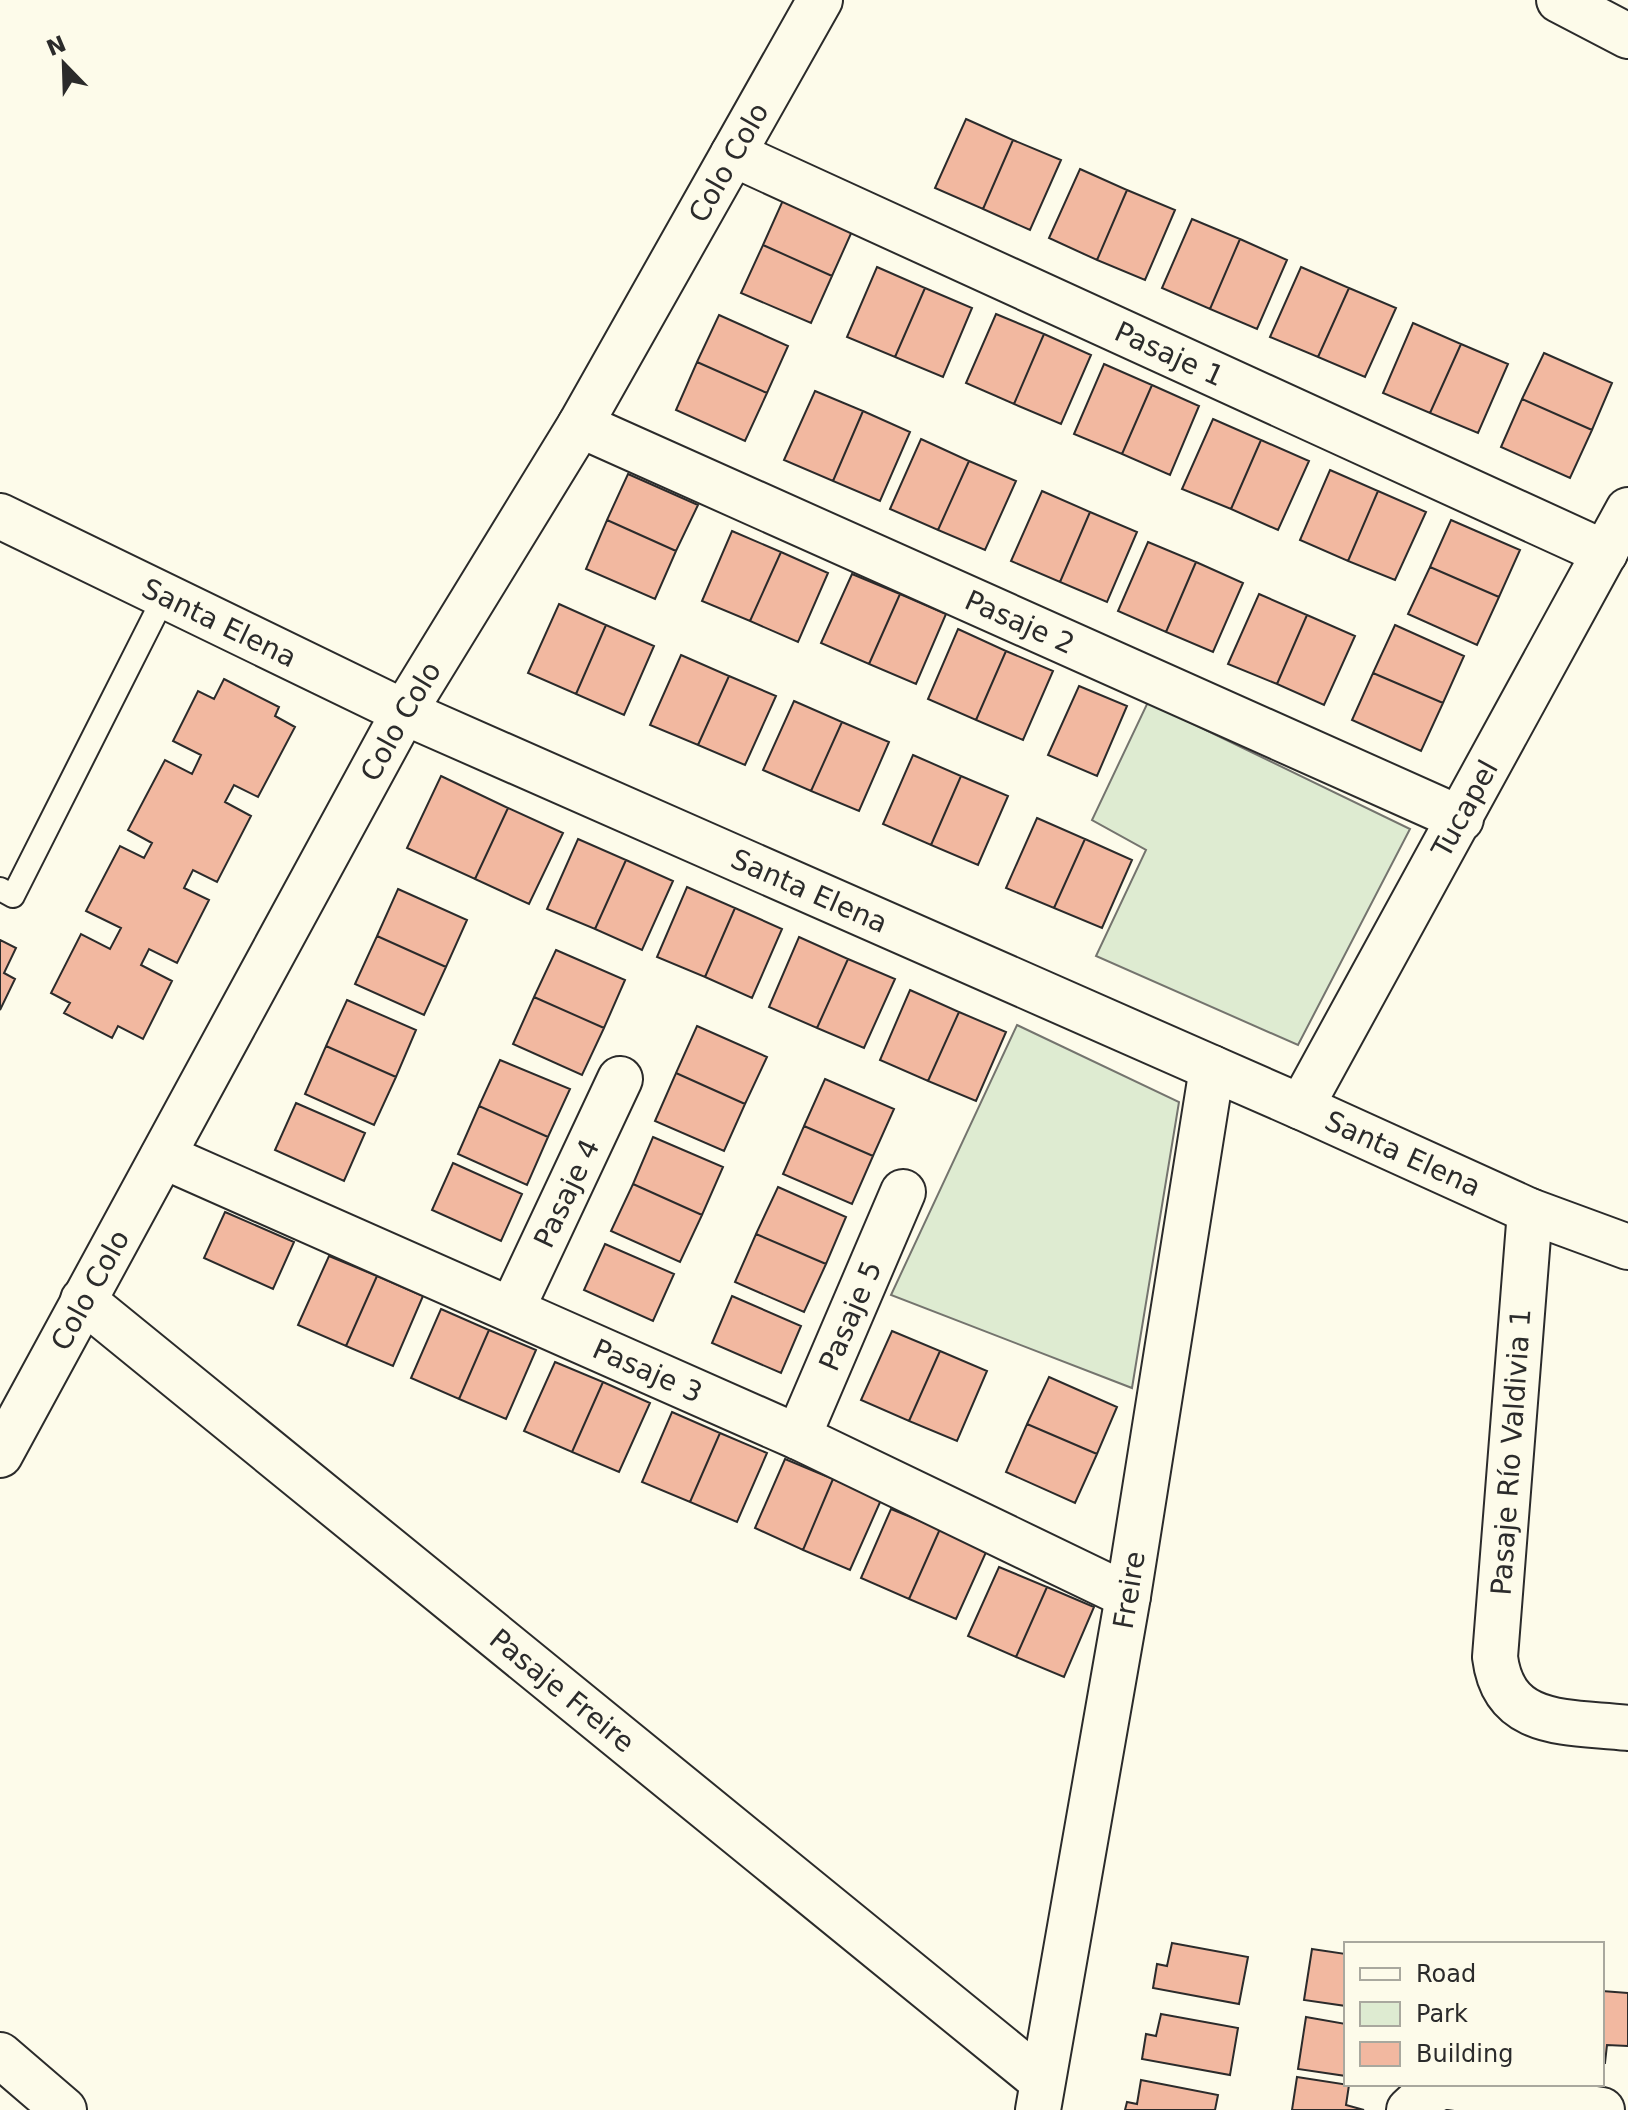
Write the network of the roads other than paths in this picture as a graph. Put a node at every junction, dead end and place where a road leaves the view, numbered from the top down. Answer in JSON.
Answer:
{"nodes":[{"id":1,"x":820,"y":0,"type":"edge"},
{"id":2,"x":1559,"y":0,"type":"edge"},
{"id":3,"x":1628,"y":36,"type":"edge"},
{"id":4,"x":733,"y":154,"type":"junction"},
{"id":5,"x":580,"y":425,"type":"junction"},
{"id":6,"x":1628,"y":510,"type":"edge"},
{"id":7,"x":0,"y":516,"type":"edge"},
{"id":8,"x":1605,"y":553,"type":"junction"},
{"id":9,"x":165,"y":595,"type":"junction"},
{"id":10,"x":404,"y":712,"type":"junction"},
{"id":11,"x":1461,"y":819,"type":"junction"},
{"id":12,"x":0,"y":889,"type":"edge"},
{"id":13,"x":1212,"y":1068,"type":"junction"},
{"id":14,"x":620,"y":1079,"type":"dead end"},
{"id":15,"x":1301,"y":1107,"type":"junction"},
{"id":16,"x":163,"y":1156,"type":"junction"},
{"id":17,"x":903,"y":1192,"type":"dead end"},
{"id":18,"x":1530,"y":1211,"type":"junction"},
{"id":19,"x":1628,"y":1247,"type":"edge"},
{"id":20,"x":83,"y":1300,"type":"junction"},
{"id":21,"x":512,"y":1309,"type":"junction"},
{"id":22,"x":798,"y":1437,"type":"junction"},
{"id":23,"x":0,"y":1455,"type":"edge"},
{"id":24,"x":1128,"y":1596,"type":"junction"},
{"id":25,"x":1628,"y":1728,"type":"edge"},
{"id":26,"x":0,"y":2055,"type":"edge"},
{"id":27,"x":1040,"y":2095,"type":"edge"},
{"id":28,"x":1417,"y":2102,"type":"edge"},
{"id":29,"x":64,"y":2110,"type":"edge"},
{"id":30,"x":1602,"y":2110,"type":"edge"}],
"edges":[{"from":1,"to":4,"type":"street","name":"Colo Colo"},
{"from":2,"to":3,"type":"street"},
{"from":4,"to":5,"type":"street","name":"Colo Colo"},
{"from":4,"to":8,"type":"street","name":"Pasaje 1"},
{"from":5,"to":10,"type":"street","name":"Colo Colo"},
{"from":5,"to":11,"type":"street","name":"Pasaje 2"},
{"from":6,"to":8,"type":"street","name":"Tucapel"},
{"from":7,"to":9,"type":"street","name":"Santa Elena"},
{"from":8,"to":11,"type":"street","name":"Tucapel"},
{"from":9,"to":10,"type":"street","name":"Santa Elena"},
{"from":9,"to":12,"type":"lane"},
{"from":10,"to":13,"type":"street","name":"Santa Elena"},
{"from":10,"to":16,"type":"street","name":"Colo Colo"},
{"from":11,"to":15,"type":"street","name":"Tucapel"},
{"from":13,"to":15,"type":"street","name":"Santa Elena"},
{"from":13,"to":24,"type":"street","name":"Freire"},
{"from":14,"to":21,"type":"street","name":"Pasaje 4"},
{"from":15,"to":18,"type":"street","name":"Santa Elena"},
{"from":16,"to":20,"type":"street","name":"Colo Colo"},
{"from":16,"to":21,"type":"street","name":"Pasaje 3"},
{"from":17,"to":22,"type":"street","name":"Pasaje 5"},
{"from":18,"to":19,"type":"street","name":"Santa Elena"},
{"from":18,"to":25,"type":"street","name":"Pasaje Río Valdivia 1"},
{"from":20,"to":23,"type":"street","name":"Colo Colo"},
{"from":20,"to":27,"type":"street","name":"Pasaje Freire"},
{"from":21,"to":22,"type":"street","name":"Pasaje 3"},
{"from":22,"to":24,"type":"street","name":"Pasaje 3"},
{"from":24,"to":27,"type":"street","name":"Freire"},
{"from":26,"to":29,"type":"street"},
{"from":28,"to":30,"type":"street"}]}
